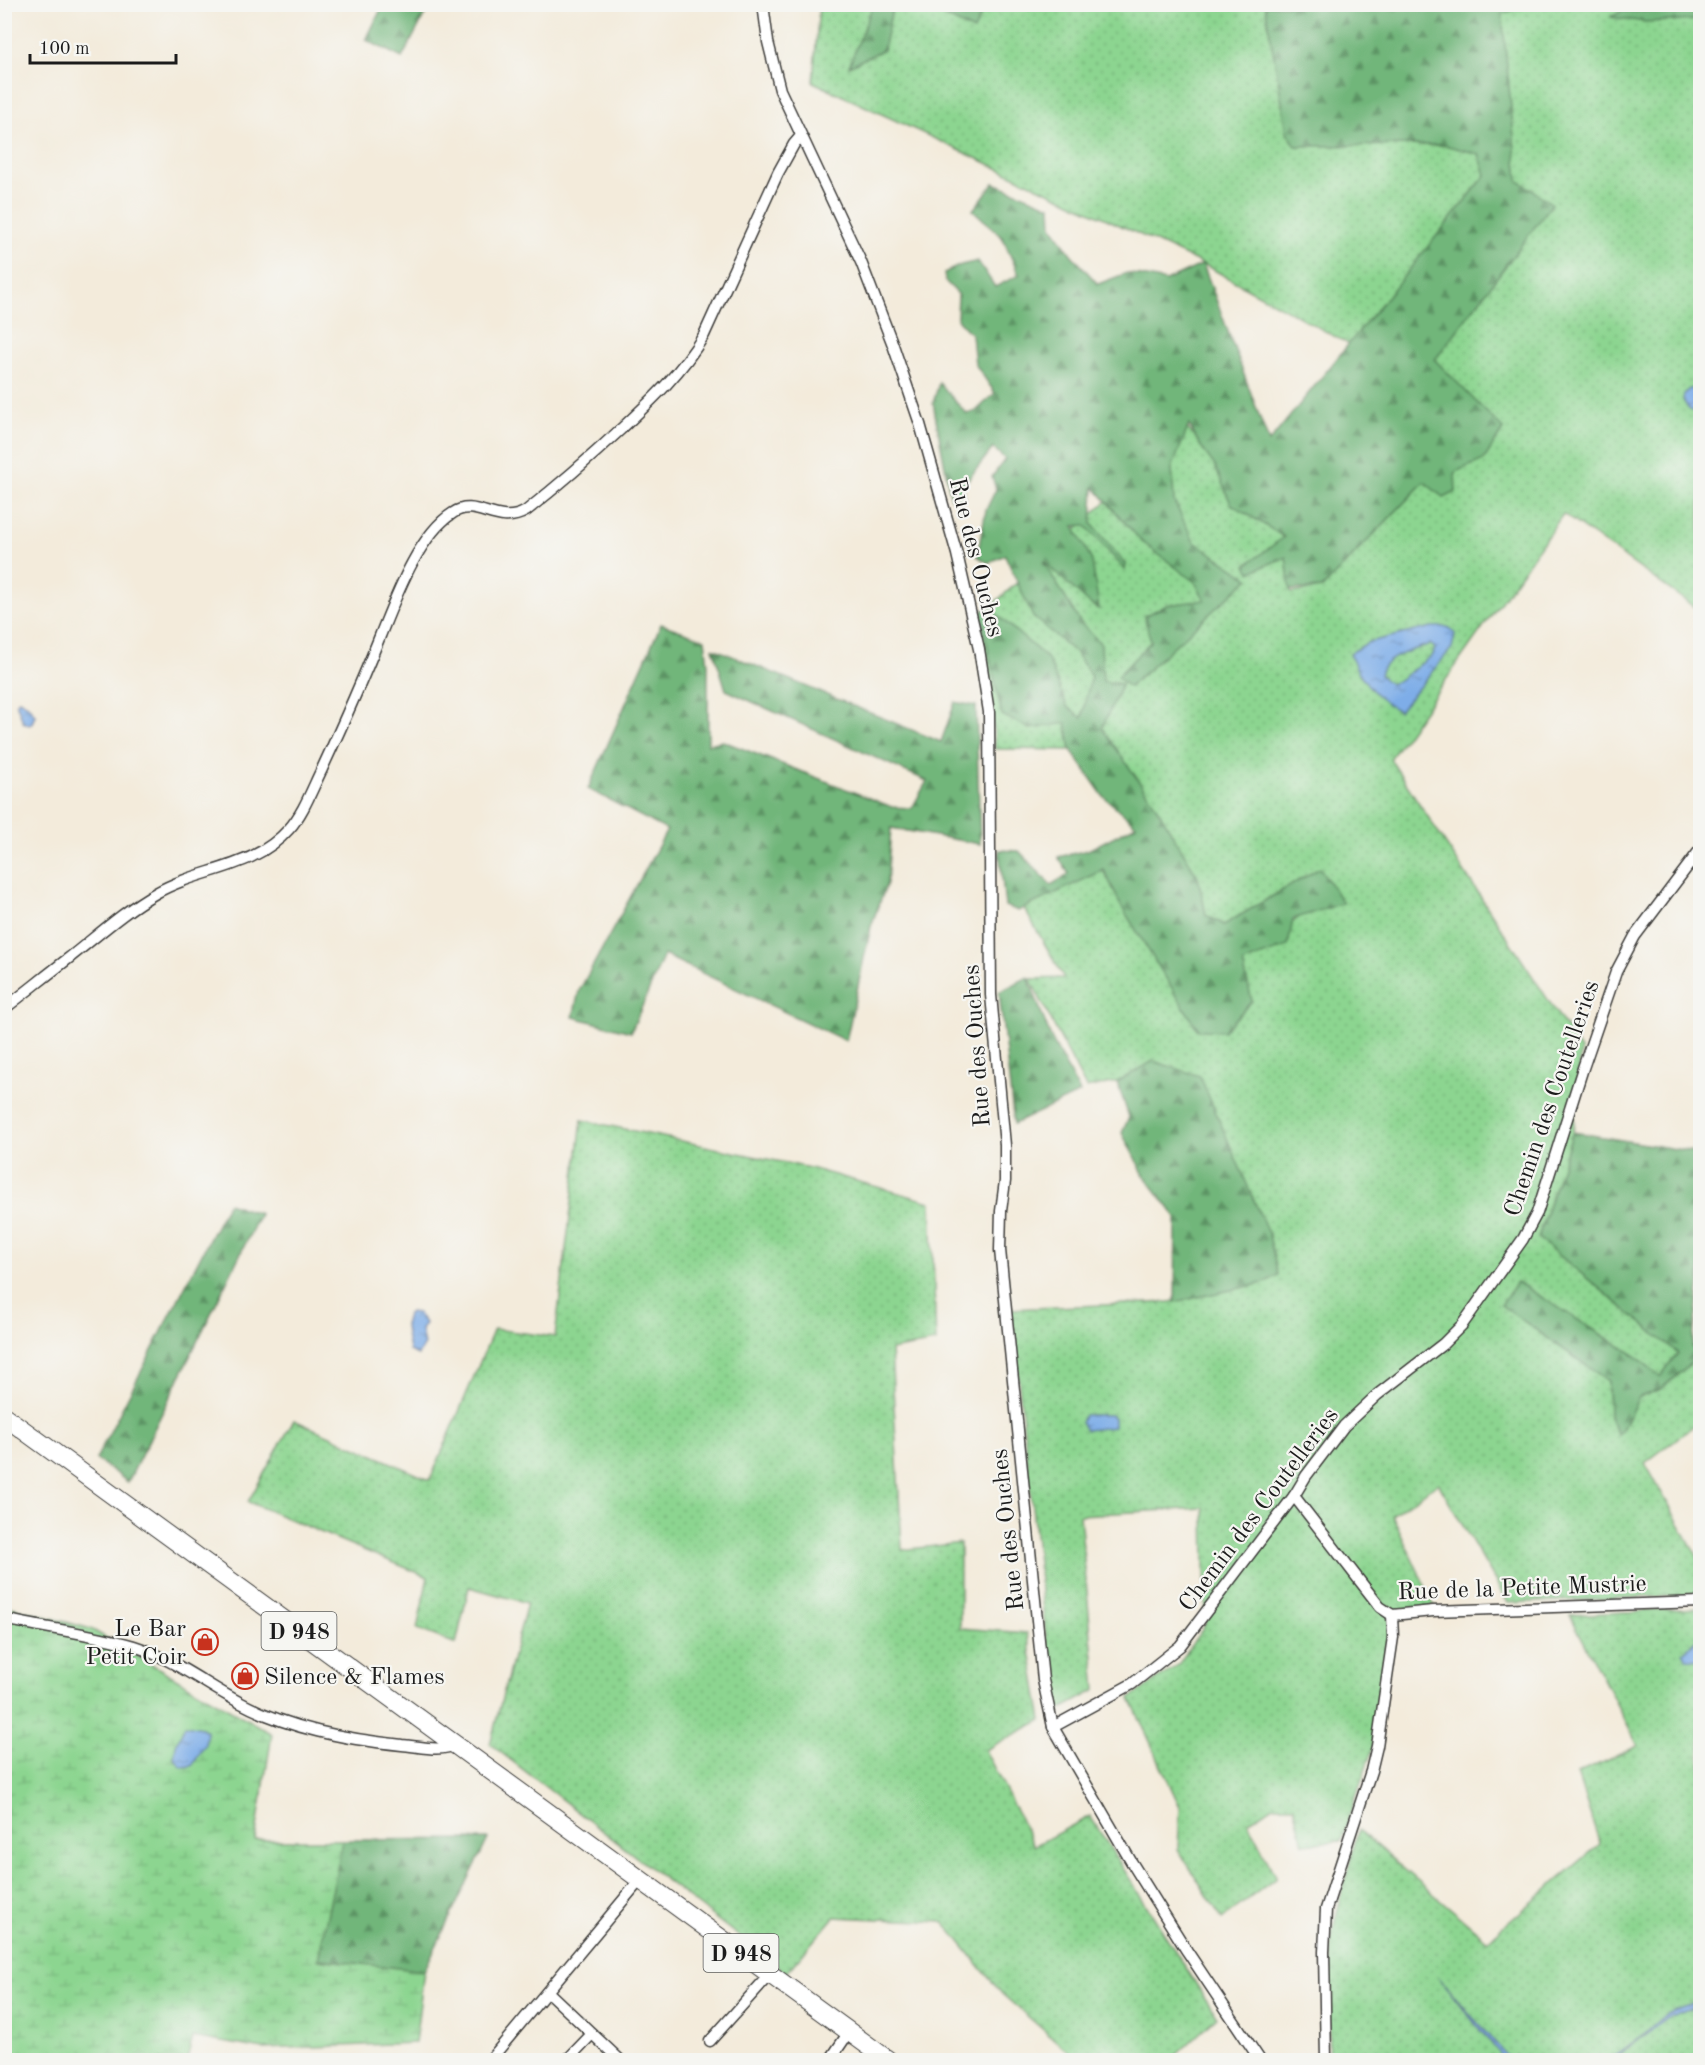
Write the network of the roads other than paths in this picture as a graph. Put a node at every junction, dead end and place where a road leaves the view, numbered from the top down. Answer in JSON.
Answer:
{"nodes":[{"id":1,"x":763,"y":4,"type":"edge"},
{"id":2,"x":800,"y":137,"type":"junction"},
{"id":3,"x":1701,"y":850,"type":"edge"},
{"id":4,"x":4,"y":1009,"type":"edge"},
{"id":5,"x":4,"y":1416,"type":"edge"},
{"id":6,"x":1294,"y":1496,"type":"junction"},
{"id":7,"x":1701,"y":1602,"type":"edge"},
{"id":8,"x":1392,"y":1615,"type":"junction"},
{"id":9,"x":4,"y":1619,"type":"edge"},
{"id":10,"x":1053,"y":1727,"type":"junction"},
{"id":11,"x":456,"y":1744,"type":"junction"},
{"id":12,"x":640,"y":1880,"type":"junction"},
{"id":13,"x":770,"y":1974,"type":"junction"},
{"id":14,"x":548,"y":1992,"type":"junction"},
{"id":15,"x":849,"y":2032,"type":"junction"},
{"id":16,"x":592,"y":2034,"type":"junction"},
{"id":17,"x":710,"y":2041,"type":"dead end"},
{"id":18,"x":490,"y":2061,"type":"edge"},
{"id":19,"x":567,"y":2061,"type":"edge"},
{"id":20,"x":620,"y":2061,"type":"edge"},
{"id":21,"x":830,"y":2061,"type":"edge"},
{"id":22,"x":888,"y":2061,"type":"edge"},
{"id":23,"x":1260,"y":2061,"type":"edge"},
{"id":24,"x":1326,"y":2061,"type":"edge"}],
"edges":[{"from":1,"to":2,"type":"street","name":"Rue des Ouches"},
{"from":2,"to":4,"type":"street"},
{"from":2,"to":10,"type":"street","name":"Rue des Ouches"},
{"from":3,"to":6,"type":"street","name":"Chemin des Coutelleries"},
{"from":5,"to":11,"type":"main road","number":"D 948"},
{"from":6,"to":8,"type":"street","name":"Rue de la Petite Mustrie"},
{"from":6,"to":10,"type":"street","name":"Chemin des Coutelleries"},
{"from":7,"to":8,"type":"street","name":"Rue de la Petite Mustrie"},
{"from":8,"to":24,"type":"street"},
{"from":9,"to":11,"type":"street"},
{"from":10,"to":23,"type":"street","name":"Rue des Ouches"},
{"from":11,"to":12,"type":"main road","number":"D 948"},
{"from":12,"to":13,"type":"main road","number":"D 948"},
{"from":12,"to":14,"type":"street"},
{"from":13,"to":15,"type":"main road","number":"D 948"},
{"from":13,"to":17,"type":"street"},
{"from":14,"to":16,"type":"street"},
{"from":14,"to":18,"type":"street"},
{"from":15,"to":21,"type":"street"},
{"from":15,"to":22,"type":"main road","number":"D 948"},
{"from":16,"to":19,"type":"street"},
{"from":16,"to":20,"type":"street"}]}
